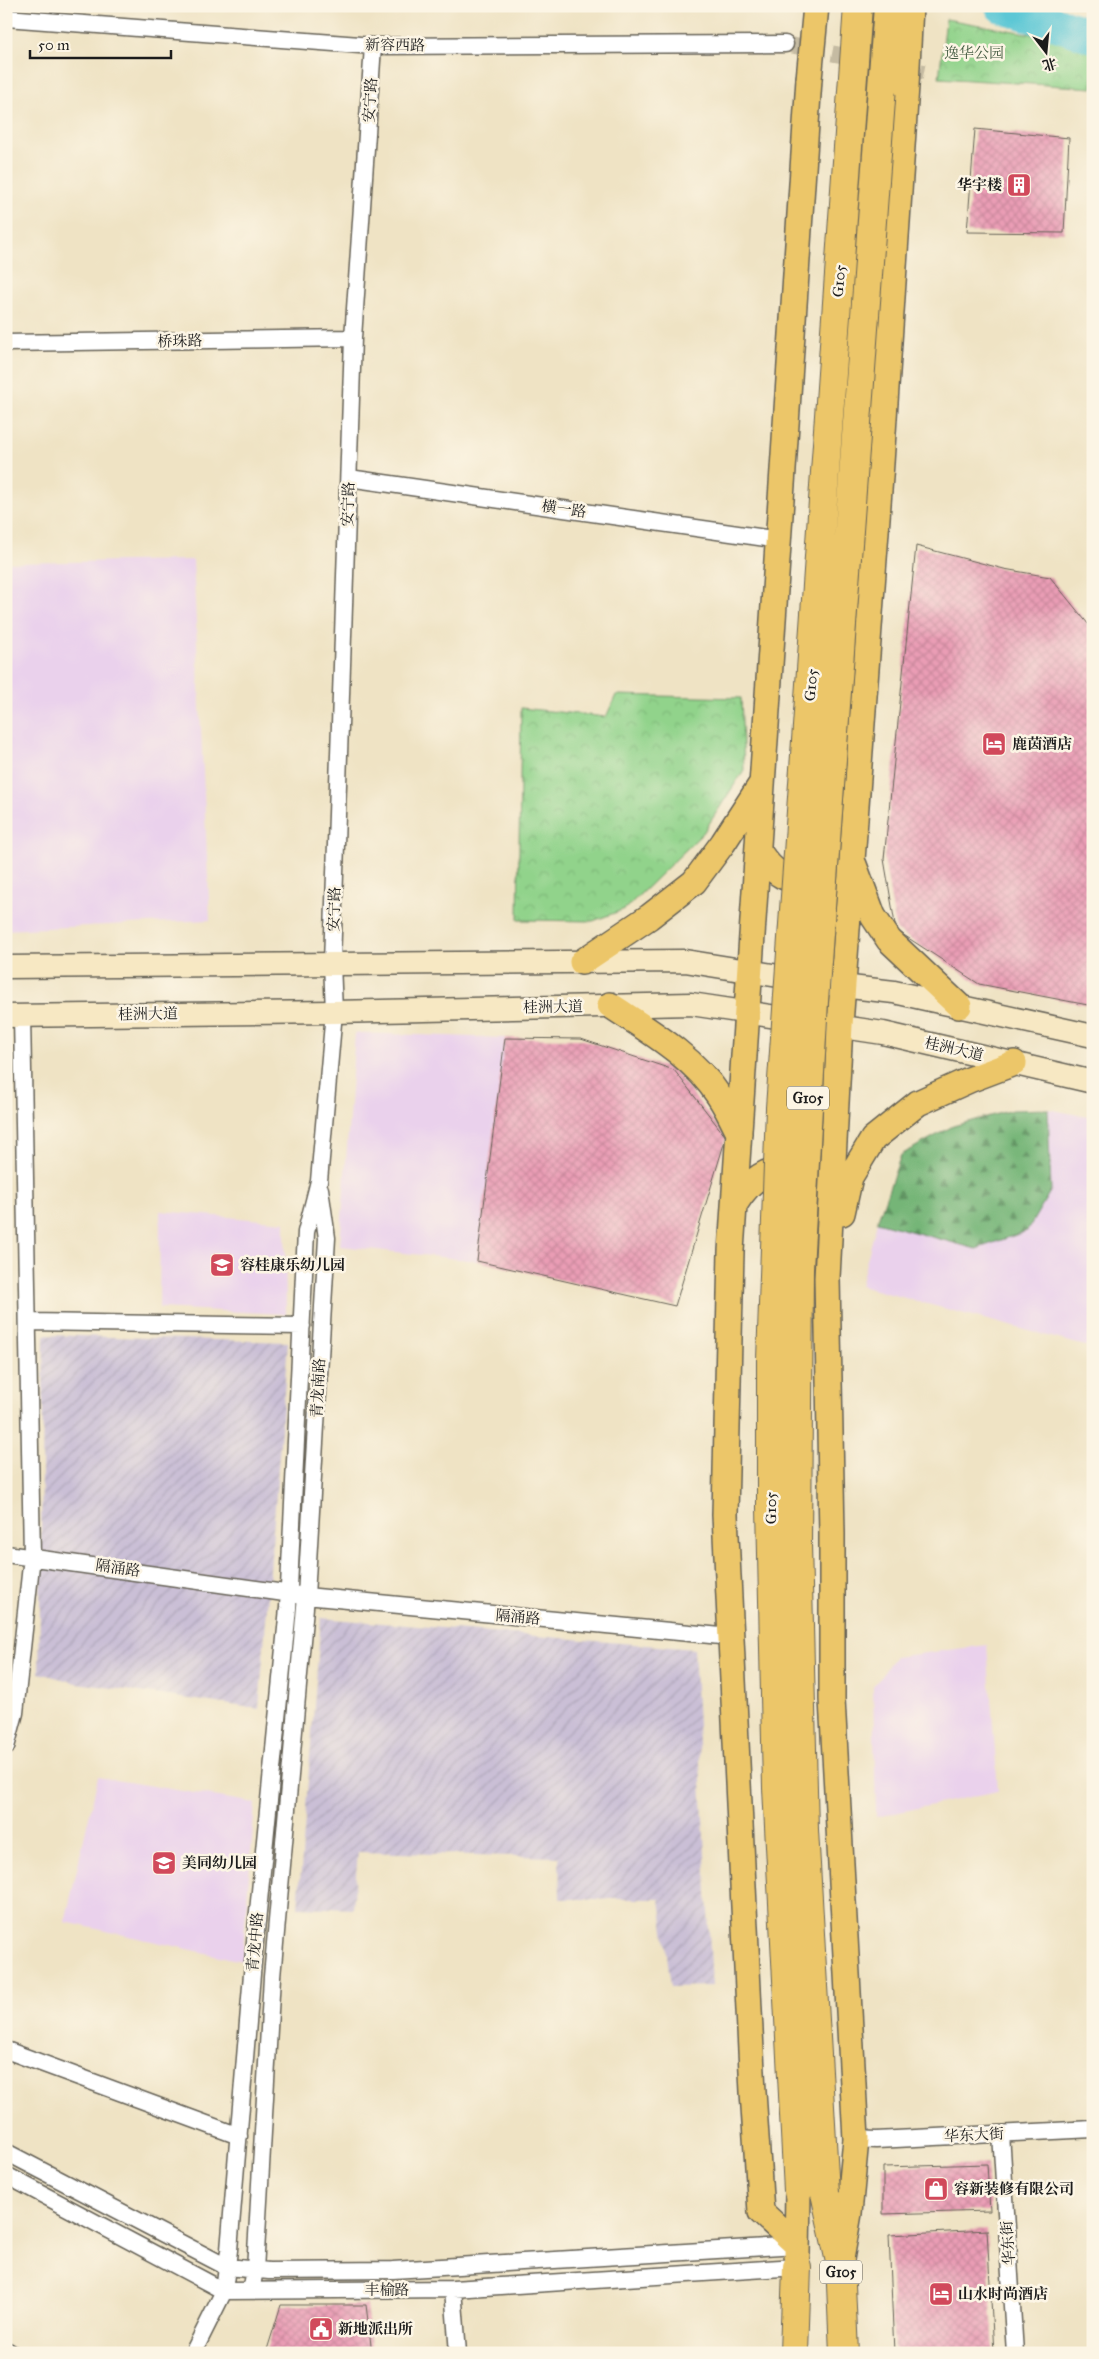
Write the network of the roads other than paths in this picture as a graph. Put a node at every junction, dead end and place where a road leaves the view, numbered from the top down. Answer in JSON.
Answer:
{"nodes":[{"id":1,"x":816,"y":6,"type":"edge"},
{"id":2,"x":858,"y":6,"type":"edge"},
{"id":3,"x":888,"y":6,"type":"edge"},
{"id":4,"x":910,"y":6,"type":"edge"},
{"id":5,"x":6,"y":18,"type":"edge"},
{"id":6,"x":785,"y":44,"type":"tunnel mouth"},
{"id":7,"x":373,"y":46,"type":"junction"},
{"id":8,"x":353,"y":338,"type":"junction"},
{"id":9,"x":6,"y":343,"type":"edge"},
{"id":10,"x":349,"y":478,"type":"junction"},
{"id":11,"x":779,"y":540,"type":"junction"},
{"id":12,"x":764,"y":781,"type":"junction"},
{"id":13,"x":852,"y":851,"type":"junction"},
{"id":14,"x":759,"y":852,"type":"junction"},
{"id":15,"x":582,"y":962,"type":"junction"},
{"id":16,"x":332,"y":963,"type":"junction"},
{"id":17,"x":6,"y":967,"type":"edge"},
{"id":18,"x":752,"y":971,"type":"junction"},
{"id":19,"x":842,"y":986,"type":"junction"},
{"id":20,"x":610,"y":1006,"type":"junction"},
{"id":21,"x":959,"y":1006,"type":"junction"},
{"id":22,"x":747,"y":1011,"type":"junction"},
{"id":23,"x":334,"y":1012,"type":"junction"},
{"id":24,"x":14,"y":1016,"type":"edge"},
{"id":25,"x":840,"y":1025,"type":"junction"},
{"id":26,"x":1093,"y":1036,"type":"edge"},
{"id":27,"x":1014,"y":1063,"type":"junction"},
{"id":28,"x":1093,"y":1082,"type":"edge"},
{"id":29,"x":739,"y":1133,"type":"junction"},
{"id":30,"x":319,"y":1181,"type":"junction"},
{"id":31,"x":831,"y":1199,"type":"junction"},
{"id":32,"x":735,"y":1204,"type":"junction"},
{"id":33,"x":827,"y":1278,"type":"junction"},
{"id":34,"x":28,"y":1322,"type":"junction"},
{"id":35,"x":302,"y":1326,"type":"junction"},
{"id":36,"x":6,"y":1554,"type":"edge"},
{"id":37,"x":32,"y":1556,"type":"junction"},
{"id":38,"x":289,"y":1593,"type":"junction"},
{"id":39,"x":306,"y":1596,"type":"junction"},
{"id":40,"x":731,"y":1637,"type":"junction"},
{"id":41,"x":6,"y":1747,"type":"edge"},
{"id":42,"x":6,"y":2050,"type":"edge"},
{"id":43,"x":1093,"y":2129,"type":"edge"},
{"id":44,"x":1001,"y":2134,"type":"junction"},
{"id":45,"x":239,"y":2136,"type":"junction"},
{"id":46,"x":856,"y":2139,"type":"junction"},
{"id":47,"x":6,"y":2152,"type":"edge"},
{"id":48,"x":6,"y":2175,"type":"edge"},
{"id":49,"x":798,"y":2191,"type":"joint"},
{"id":50,"x":797,"y":2256,"type":"junction"},
{"id":51,"x":840,"y":2262,"type":"junction"},
{"id":52,"x":227,"y":2267,"type":"junction"},
{"id":53,"x":255,"y":2270,"type":"junction"},
{"id":54,"x":453,"y":2290,"type":"junction"},
{"id":55,"x":224,"y":2291,"type":"junction"},
{"id":56,"x":251,"y":2291,"type":"junction"},
{"id":57,"x":6,"y":2350,"type":"edge"},
{"id":58,"x":11,"y":2353,"type":"edge"},
{"id":59,"x":193,"y":2353,"type":"edge"},
{"id":60,"x":458,"y":2353,"type":"edge"},
{"id":61,"x":794,"y":2353,"type":"edge"},
{"id":62,"x":844,"y":2353,"type":"edge"},
{"id":63,"x":1015,"y":2353,"type":"edge"}],
"edges":[{"from":1,"to":11,"type":"main road","bridge":true},
{"from":2,"to":49,"type":"highway","name":"G105","number":"G105","bridge":true},
{"from":3,"to":51,"type":"highway","number":"G105","bridge":true},
{"from":4,"to":13,"type":"main road","bridge":true},
{"from":5,"to":7,"type":"street","name":"新容西路"},
{"from":6,"to":7,"type":"street","name":"新容西路"},
{"from":7,"to":8,"type":"street","name":"安宁路"},
{"from":8,"to":9,"type":"street","name":"桥珠路"},
{"from":8,"to":10,"type":"street","name":"安宁路"},
{"from":10,"to":11,"type":"street","name":"横一路"},
{"from":10,"to":16,"type":"street","name":"安宁路"},
{"from":11,"to":12,"type":"main road"},
{"from":12,"to":14,"type":"main road"},
{"from":12,"to":15,"type":"main road"},
{"from":13,"to":14,"type":"main road"},
{"from":13,"to":19,"type":"main road"},
{"from":13,"to":21,"type":"main road"},
{"from":14,"to":18,"type":"main road"},
{"from":15,"to":16,"type":"main road"},
{"from":15,"to":18,"type":"main road"},
{"from":16,"to":17,"type":"main road"},
{"from":16,"to":23,"type":"street","name":"青龙南路"},
{"from":18,"to":19,"type":"main road"},
{"from":18,"to":22,"type":"main road"},
{"from":19,"to":21,"type":"main road"},
{"from":19,"to":25,"type":"main road"},
{"from":20,"to":22,"type":"main road","name":"桂洲大道"},
{"from":20,"to":23,"type":"main road","name":"桂洲大道"},
{"from":20,"to":29,"type":"main road"},
{"from":21,"to":26,"type":"main road"},
{"from":22,"to":25,"type":"main road","name":"桂洲大道"},
{"from":22,"to":29,"type":"main road"},
{"from":23,"to":24,"type":"main road","name":"桂洲大道"},
{"from":23,"to":30,"type":"street","name":"青龙南路"},
{"from":24,"to":34,"type":"street"},
{"from":25,"to":27,"type":"main road","name":"桂洲大道"},
{"from":25,"to":31,"type":"main road"},
{"from":27,"to":28,"type":"main road","name":"桂洲大道"},
{"from":27,"to":33,"type":"main road"},
{"from":29,"to":32,"type":"main road"},
{"from":30,"to":35,"type":"street","name":"青龙南路"},
{"from":30,"to":39,"type":"street","name":"青龙南路"},
{"from":31,"to":32,"type":"main road"},
{"from":31,"to":33,"type":"main road"},
{"from":32,"to":40,"type":"main road"},
{"from":33,"to":46,"type":"main road"},
{"from":34,"to":35,"type":"street"},
{"from":34,"to":37,"type":"street"},
{"from":35,"to":38,"type":"street","name":"青龙南路"},
{"from":36,"to":37,"type":"street","name":"隔涌路"},
{"from":37,"to":38,"type":"street","name":"隔涌路"},
{"from":37,"to":41,"type":"street"},
{"from":38,"to":39,"type":"street","name":"隔涌路"},
{"from":38,"to":45,"type":"street","name":"青龙中路"},
{"from":39,"to":40,"type":"street","name":"隔涌路"},
{"from":39,"to":53,"type":"street","name":"青龙中路"},
{"from":40,"to":50,"type":"main road"},
{"from":42,"to":45,"type":"street"},
{"from":43,"to":44,"type":"street","name":"华东大街"},
{"from":44,"to":46,"type":"street","name":"华东大街"},
{"from":44,"to":63,"type":"street","name":"华东街"},
{"from":45,"to":52,"type":"street","name":"青龙中路"},
{"from":46,"to":51,"type":"main road"},
{"from":47,"to":52,"type":"street","name":"丰榆路"},
{"from":48,"to":55,"type":"street","name":"丰榆路"},
{"from":49,"to":50,"type":"main road","name":"G105","number":"G105"},
{"from":50,"to":53,"type":"street","name":"丰榆路"},
{"from":50,"to":54,"type":"street","name":"丰榆路"},
{"from":50,"to":61,"type":"highway","name":"G105","number":"G105"},
{"from":51,"to":62,"type":"highway","number":"G105"},
{"from":52,"to":53,"type":"street","name":"丰榆路"},
{"from":52,"to":55,"type":"street","name":"青龙中路"},
{"from":53,"to":56,"type":"street","name":"青龙中路"},
{"from":54,"to":56,"type":"street","name":"丰榆路"},
{"from":54,"to":60,"type":"street"},
{"from":55,"to":56,"type":"street","name":"丰榆路"},
{"from":55,"to":59,"type":"street","name":"青龙中路"},
{"from":57,"to":58,"type":"street"}]}
